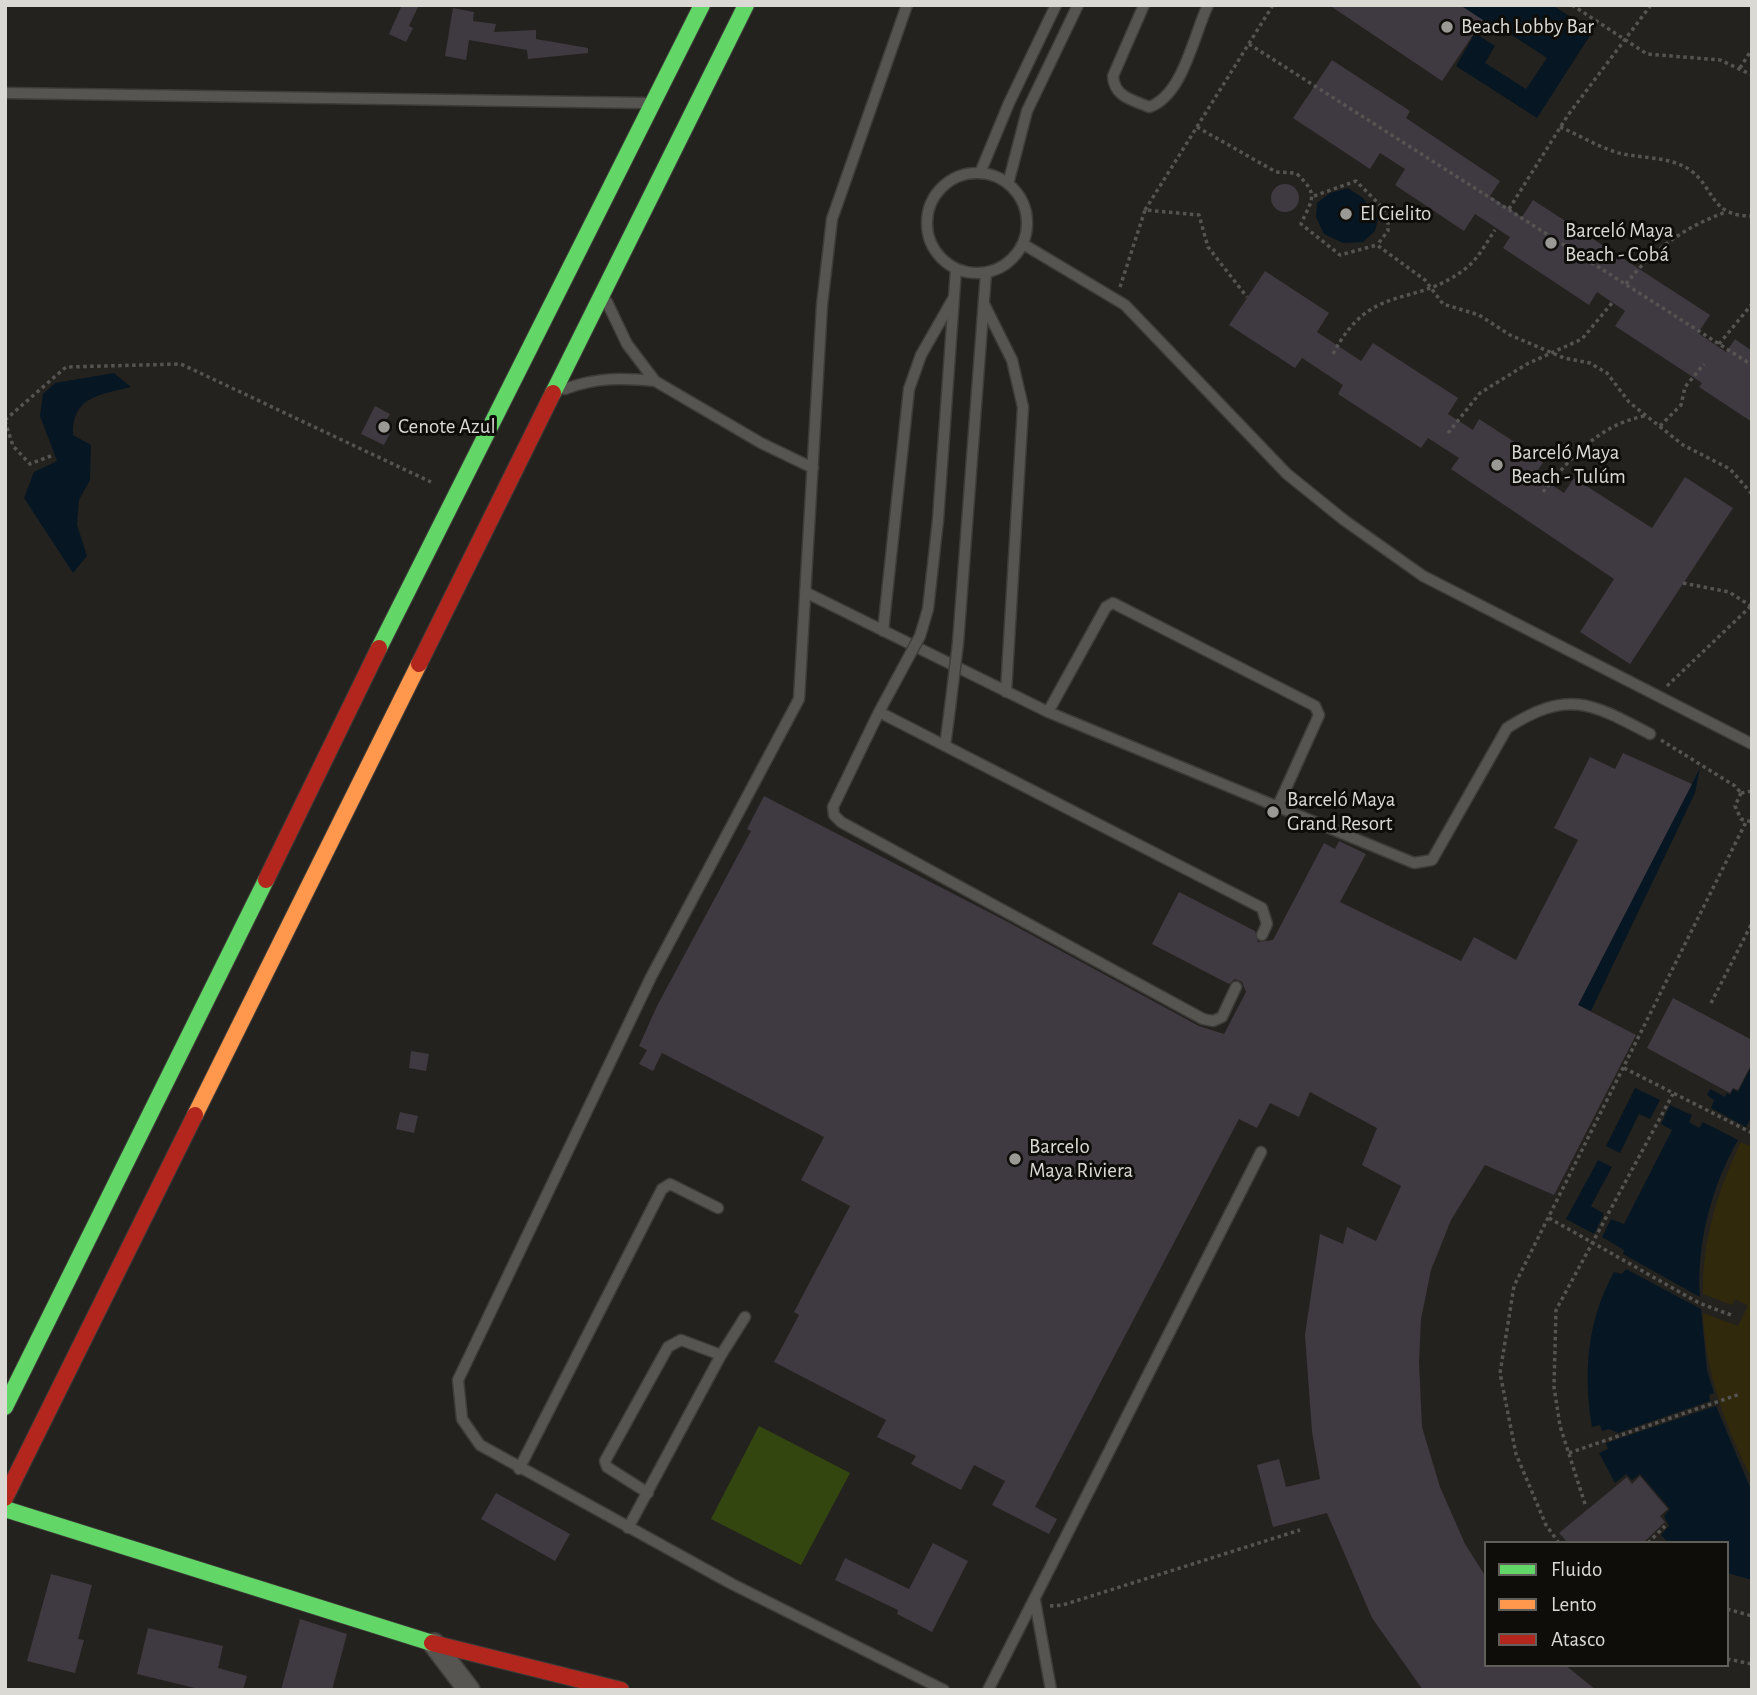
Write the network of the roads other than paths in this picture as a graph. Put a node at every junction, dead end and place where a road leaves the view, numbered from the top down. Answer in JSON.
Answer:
{"nodes":[{"id":1,"x":702,"y":5,"type":"edge"},
{"id":2,"x":746,"y":5,"type":"edge"},
{"id":3,"x":907,"y":5,"type":"edge"},
{"id":4,"x":1056,"y":5,"type":"edge"},
{"id":5,"x":1078,"y":5,"type":"edge"},
{"id":6,"x":1144,"y":5,"type":"edge"},
{"id":7,"x":1208,"y":5,"type":"edge"},
{"id":8,"x":5,"y":93,"type":"edge"},
{"id":9,"x":654,"y":103,"type":"junction"},
{"id":10,"x":980,"y":173,"type":"junction"},
{"id":11,"x":1008,"y":184,"type":"junction"},
{"id":12,"x":1023,"y":244,"type":"junction"},
{"id":13,"x":956,"y":269,"type":"junction"},
{"id":14,"x":986,"y":273,"type":"junction"},
{"id":15,"x":602,"y":291,"type":"junction"},
{"id":16,"x":954,"y":297,"type":"junction"},
{"id":17,"x":984,"y":304,"type":"junction"},
{"id":18,"x":655,"y":381,"type":"junction"},
{"id":19,"x":551,"y":395,"type":"junction"},
{"id":20,"x":813,"y":468,"type":"junction"},
{"id":21,"x":805,"y":592,"type":"junction"},
{"id":22,"x":883,"y":631,"type":"junction"},
{"id":23,"x":1006,"y":692,"type":"junction"},
{"id":24,"x":879,"y":712,"type":"junction"},
{"id":25,"x":1048,"y":712,"type":"junction"},
{"id":26,"x":1650,"y":734,"type":"road end"},
{"id":27,"x":1752,"y":744,"type":"edge"},
{"id":28,"x":945,"y":746,"type":"junction"},
{"id":29,"x":1277,"y":808,"type":"junction"},
{"id":30,"x":1262,"y":935,"type":"dead end"},
{"id":31,"x":1236,"y":987,"type":"dead end"},
{"id":32,"x":1261,"y":1153,"type":"dead end"},
{"id":33,"x":718,"y":1208,"type":"dead end"},
{"id":34,"x":745,"y":1317,"type":"dead end"},
{"id":35,"x":721,"y":1355,"type":"junction"},
{"id":36,"x":5,"y":1407,"type":"edge"},
{"id":37,"x":519,"y":1469,"type":"junction"},
{"id":38,"x":648,"y":1493,"type":"junction"},
{"id":39,"x":5,"y":1499,"type":"edge"},
{"id":40,"x":5,"y":1509,"type":"edge"},
{"id":41,"x":628,"y":1528,"type":"junction"},
{"id":42,"x":1035,"y":1601,"type":"junction"},
{"id":43,"x":434,"y":1644,"type":"junction"},
{"id":44,"x":469,"y":1690,"type":"edge"},
{"id":45,"x":621,"y":1690,"type":"edge"},
{"id":46,"x":944,"y":1690,"type":"edge"},
{"id":47,"x":988,"y":1690,"type":"edge"},
{"id":48,"x":1051,"y":1690,"type":"edge"}],
"edges":[{"from":1,"to":9,"type":"main road"},
{"from":2,"to":15,"type":"main road"},
{"from":3,"to":20,"type":"lane"},
{"from":4,"to":10,"type":"lane"},
{"from":5,"to":11,"type":"lane"},
{"from":6,"to":7,"type":"lane"},
{"from":8,"to":9,"type":"lane"},
{"from":9,"to":36,"type":"main road"},
{"from":10,"to":11,"type":"lane"},
{"from":10,"to":13,"type":"lane"},
{"from":11,"to":12,"type":"lane"},
{"from":12,"to":14,"type":"lane"},
{"from":12,"to":27,"type":"lane"},
{"from":13,"to":14,"type":"lane"},
{"from":13,"to":16,"type":"lane"},
{"from":14,"to":17,"type":"lane"},
{"from":15,"to":18,"type":"lane"},
{"from":15,"to":19,"type":"main road"},
{"from":16,"to":22,"type":"lane"},
{"from":16,"to":24,"type":"lane","bridge":true},
{"from":17,"to":23,"type":"lane"},
{"from":17,"to":28,"type":"lane","bridge":true},
{"from":18,"to":19,"type":"lane"},
{"from":18,"to":20,"type":"lane"},
{"from":19,"to":39,"type":"main road"},
{"from":20,"to":21,"type":"lane"},
{"from":21,"to":22,"type":"lane"},
{"from":21,"to":37,"type":"lane"},
{"from":22,"to":23,"type":"lane"},
{"from":23,"to":25,"type":"lane"},
{"from":24,"to":28,"type":"lane"},
{"from":24,"to":31,"type":"lane"},
{"from":25,"to":29,"type":"lane"},
{"from":25,"to":29,"type":"lane"},
{"from":26,"to":29,"type":"lane"},
{"from":28,"to":30,"type":"lane"},
{"from":32,"to":42,"type":"lane"},
{"from":33,"to":37,"type":"lane"},
{"from":34,"to":35,"type":"lane"},
{"from":35,"to":38,"type":"lane"},
{"from":35,"to":38,"type":"lane"},
{"from":37,"to":41,"type":"lane"},
{"from":38,"to":41,"type":"lane"},
{"from":40,"to":43,"type":"main road"},
{"from":41,"to":46,"type":"lane"},
{"from":42,"to":47,"type":"lane"},
{"from":42,"to":48,"type":"lane"},
{"from":43,"to":44,"type":"street"},
{"from":43,"to":45,"type":"main road"}]}
